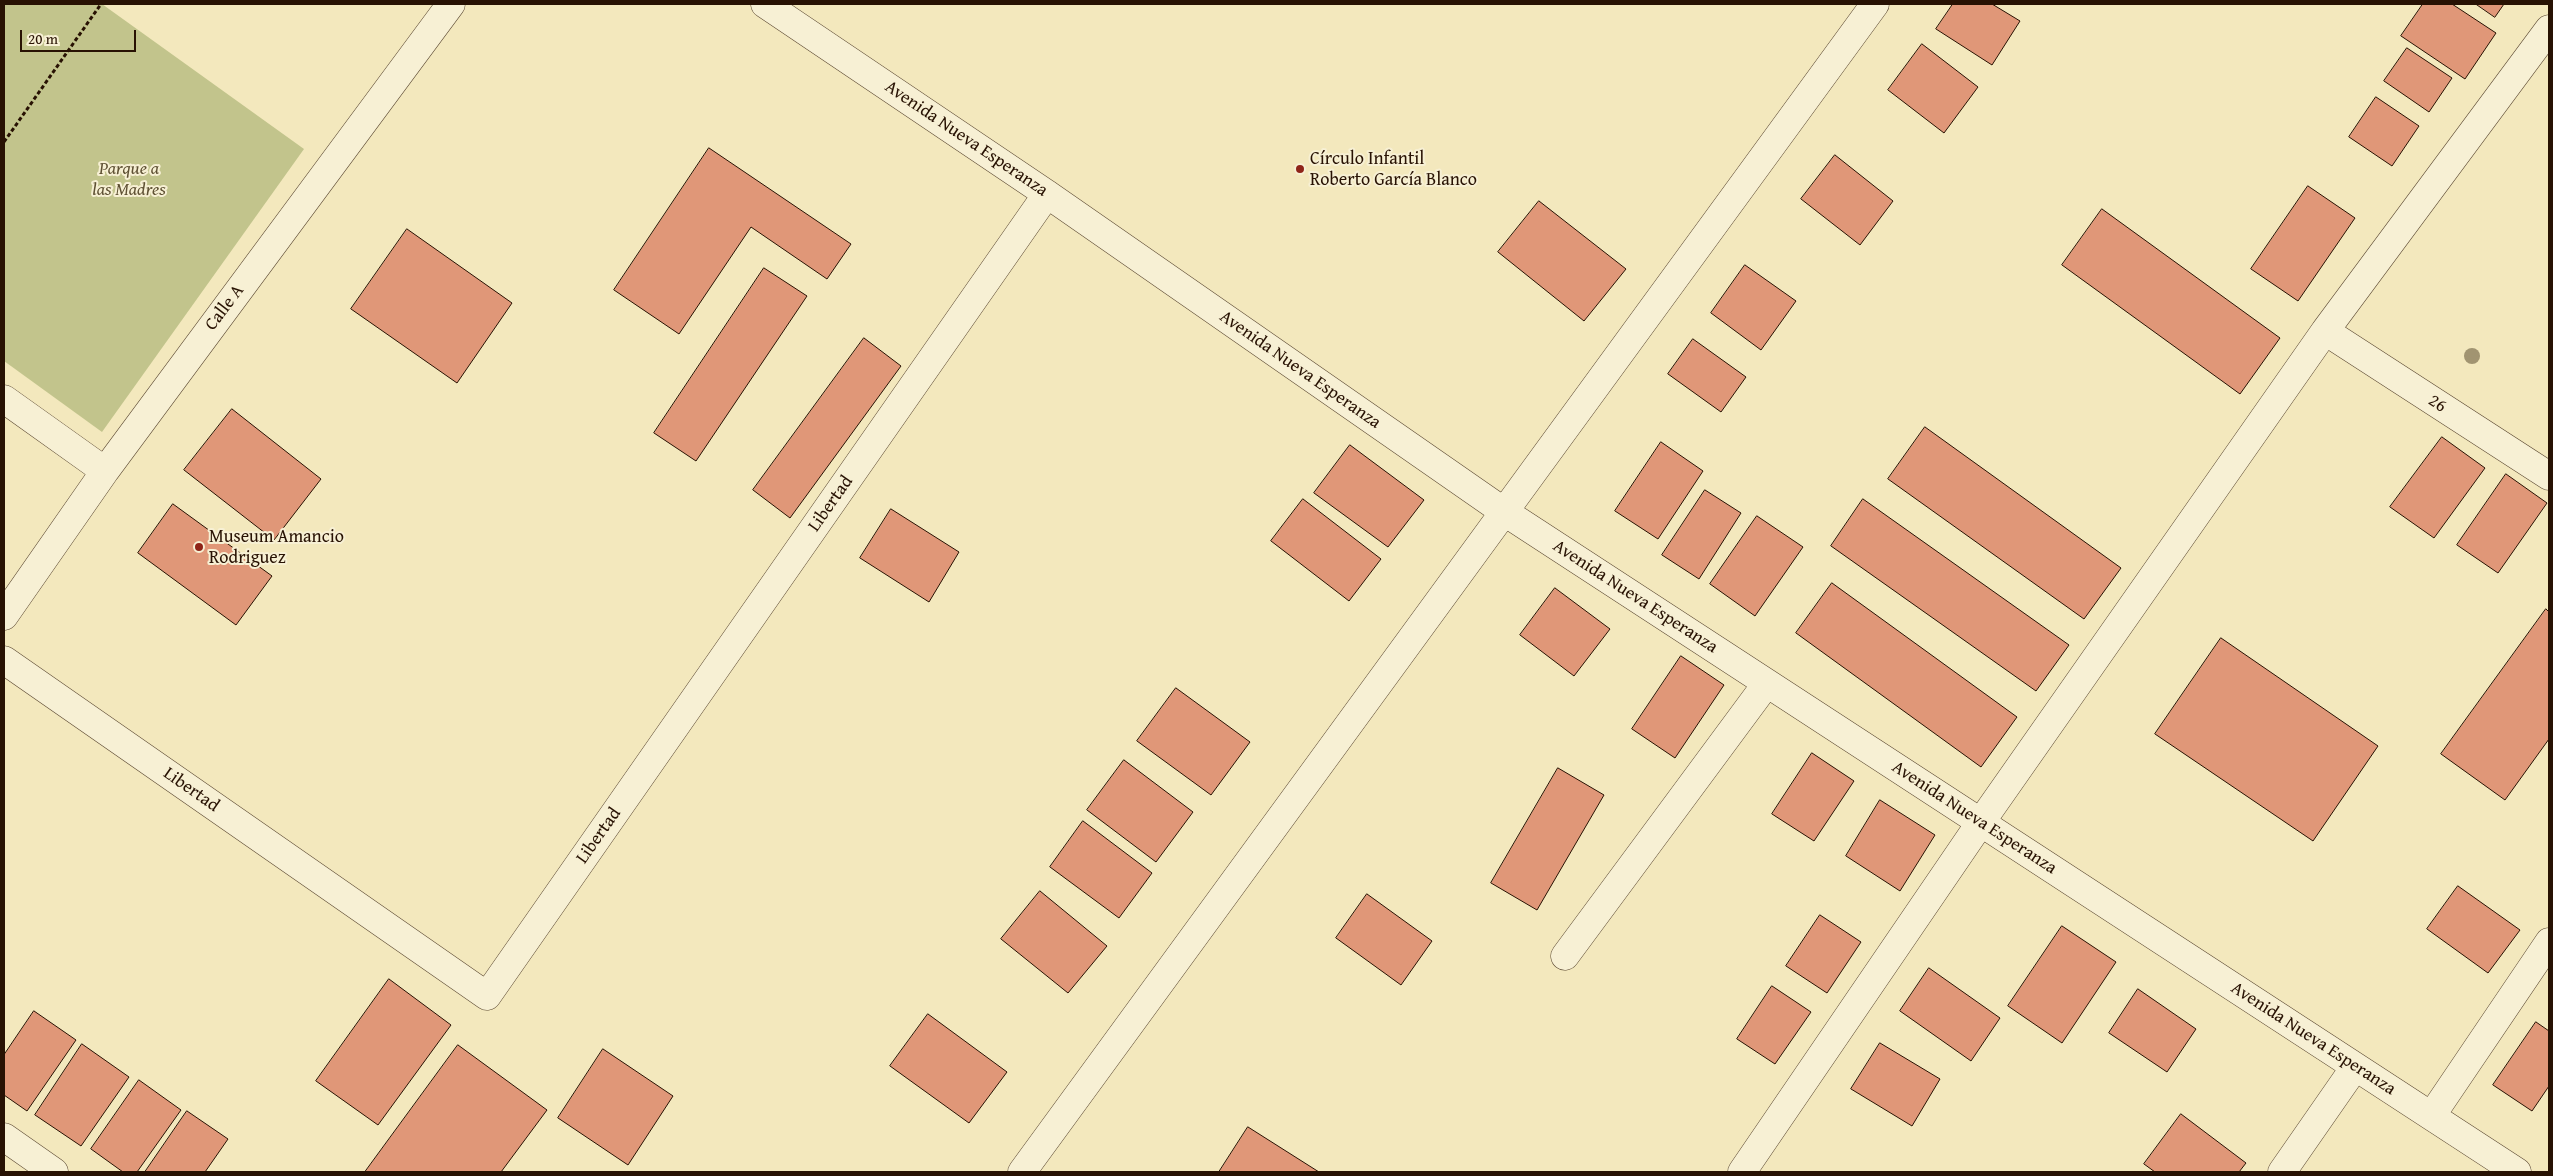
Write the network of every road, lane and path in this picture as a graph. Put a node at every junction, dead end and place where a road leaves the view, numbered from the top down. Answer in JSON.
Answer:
{"nodes":[{"id":1,"x":102,"y":4,"type":"edge"},
{"id":2,"x":451,"y":4,"type":"edge"},
{"id":3,"x":765,"y":4,"type":"edge"},
{"id":4,"x":1875,"y":4,"type":"edge"},
{"id":5,"x":2549,"y":29,"type":"edge"},
{"id":6,"x":4,"y":142,"type":"edge"},
{"id":7,"x":1047,"y":194,"type":"junction"},
{"id":8,"x":2325,"y":331,"type":"junction"},
{"id":9,"x":4,"y":399,"type":"edge"},
{"id":10,"x":105,"y":471,"type":"junction"},
{"id":11,"x":2549,"y":476,"type":"edge"},
{"id":12,"x":1503,"y":512,"type":"junction"},
{"id":13,"x":4,"y":616,"type":"edge"},
{"id":14,"x":4,"y":660,"type":"edge"},
{"id":15,"x":1766,"y":684,"type":"junction"},
{"id":16,"x":1981,"y":822,"type":"junction"},
{"id":17,"x":2549,"y":942,"type":"edge"},
{"id":18,"x":1565,"y":956,"type":"dead end"},
{"id":19,"x":2355,"y":1067,"type":"junction"},
{"id":20,"x":2432,"y":1115,"type":"junction"},
{"id":21,"x":4,"y":1138,"type":"edge"},
{"id":22,"x":54,"y":1172,"type":"edge"},
{"id":23,"x":1022,"y":1172,"type":"edge"},
{"id":24,"x":1742,"y":1172,"type":"edge"},
{"id":25,"x":2282,"y":1172,"type":"edge"},
{"id":26,"x":2517,"y":1172,"type":"edge"}],
"edges":[{"from":1,"to":6,"type":"path"},
{"from":2,"to":10,"type":"street","name":"Calle A"},
{"from":3,"to":7,"type":"street","name":"Avenida Nueva Esperanza"},
{"from":4,"to":12,"type":"street"},
{"from":5,"to":8,"type":"street"},
{"from":7,"to":12,"type":"street","name":"Avenida Nueva Esperanza"},
{"from":7,"to":14,"type":"street","name":"Libertad"},
{"from":8,"to":11,"type":"street","name":"26"},
{"from":8,"to":16,"type":"street"},
{"from":9,"to":10,"type":"street"},
{"from":10,"to":13,"type":"street","name":"Calle A"},
{"from":12,"to":15,"type":"street","name":"Avenida Nueva Esperanza"},
{"from":12,"to":23,"type":"street"},
{"from":15,"to":16,"type":"street","name":"Avenida Nueva Esperanza"},
{"from":15,"to":18,"type":"street"},
{"from":16,"to":19,"type":"street","name":"Avenida Nueva Esperanza"},
{"from":16,"to":24,"type":"street"},
{"from":17,"to":20,"type":"street"},
{"from":19,"to":20,"type":"street","name":"Avenida Nueva Esperanza"},
{"from":19,"to":25,"type":"street"},
{"from":20,"to":26,"type":"street","name":"Avenida Nueva Esperanza"},
{"from":21,"to":22,"type":"street"}]}
